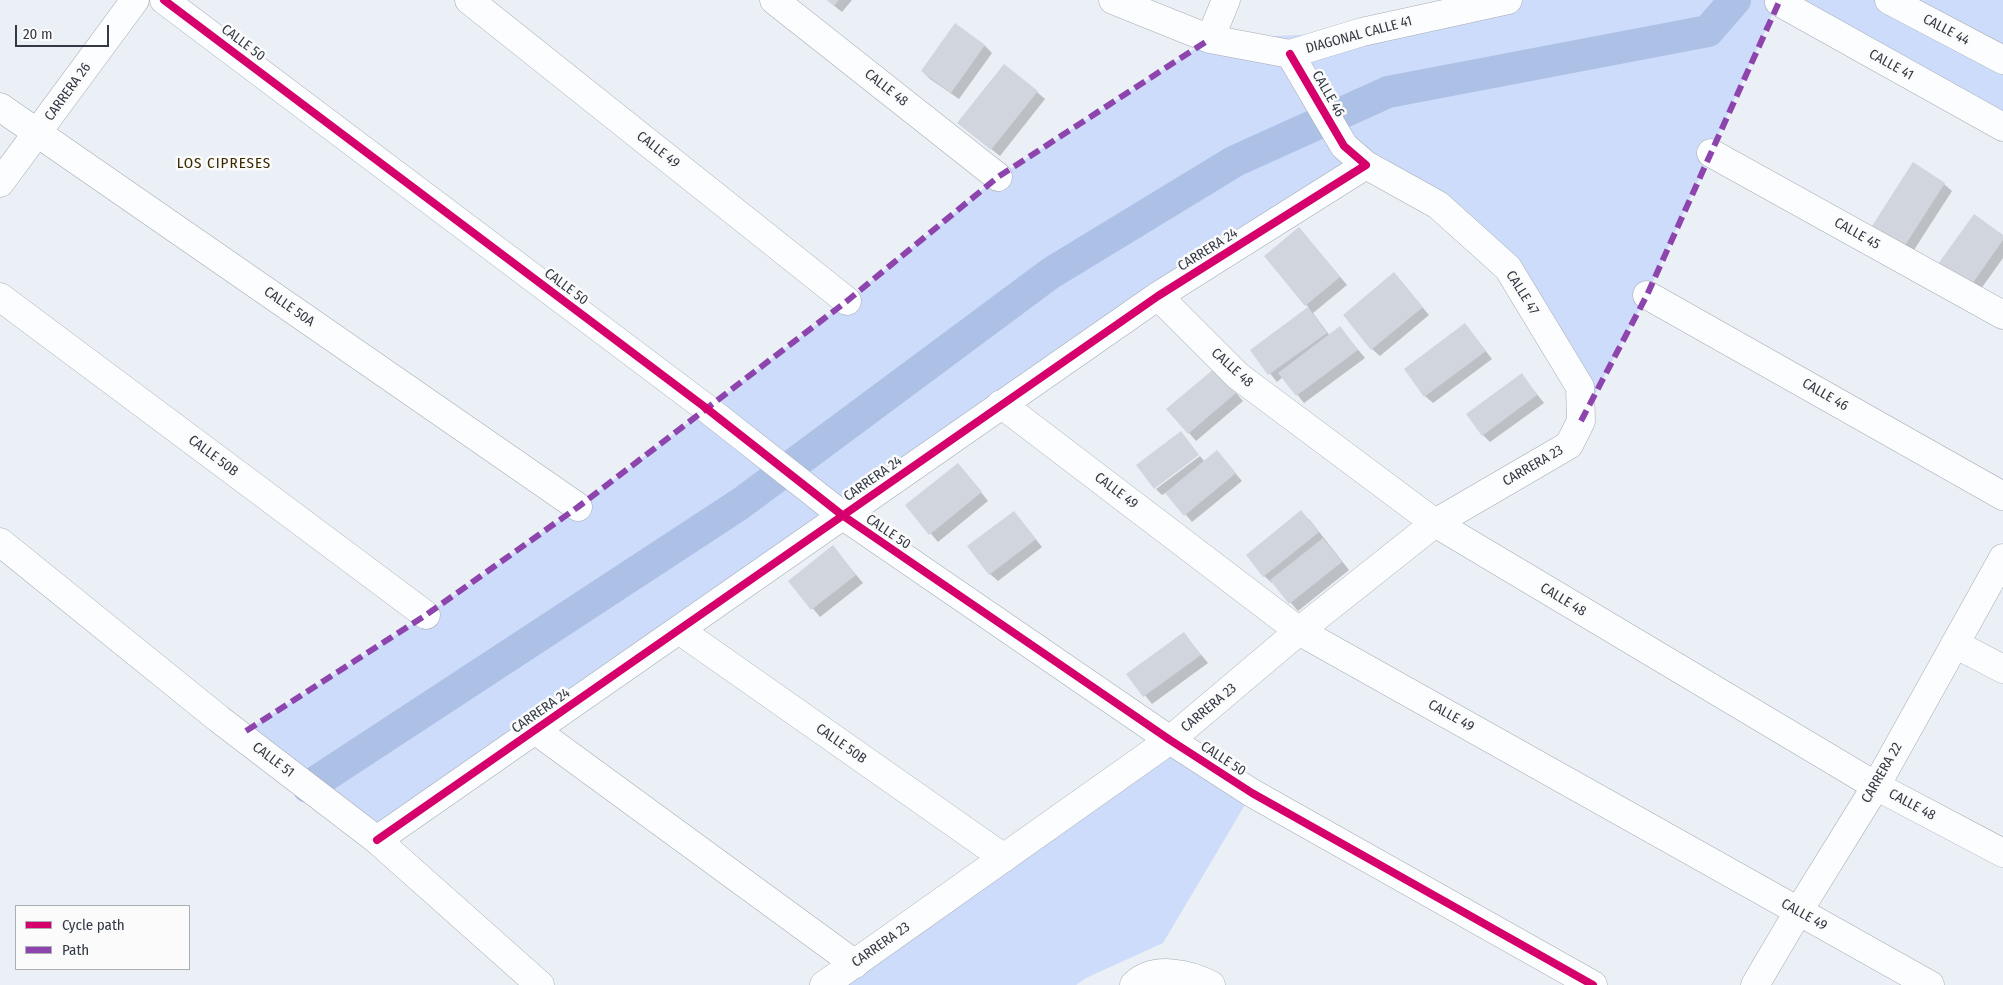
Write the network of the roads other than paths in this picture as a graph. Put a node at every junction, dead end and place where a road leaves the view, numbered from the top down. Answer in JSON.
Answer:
{"nodes":[{"id":1,"x":164,"y":0,"type":"edge"},
{"id":2,"x":469,"y":0,"type":"edge"},
{"id":3,"x":774,"y":0,"type":"edge"},
{"id":4,"x":1113,"y":0,"type":"edge"},
{"id":5,"x":1226,"y":0,"type":"edge"},
{"id":6,"x":1508,"y":0,"type":"edge"},
{"id":7,"x":1888,"y":0,"type":"edge"},
{"id":8,"x":1778,"y":2,"type":"dead end"},
{"id":9,"x":123,"y":4,"type":"edge"},
{"id":10,"x":1210,"y":39,"type":"junction"},
{"id":11,"x":1290,"y":54,"type":"junction"},
{"id":12,"x":2003,"y":60,"type":"edge"},
{"id":13,"x":0,"y":107,"type":"edge"},
{"id":14,"x":2003,"y":127,"type":"edge"},
{"id":15,"x":38,"y":132,"type":"junction"},
{"id":16,"x":1711,"y":153,"type":"dead end"},
{"id":17,"x":1366,"y":166,"type":"junction"},
{"id":18,"x":998,"y":177,"type":"dead end"},
{"id":19,"x":0,"y":183,"type":"edge"},
{"id":20,"x":1647,"y":294,"type":"dead end"},
{"id":21,"x":1158,"y":296,"type":"junction"},
{"id":22,"x":0,"y":297,"type":"edge"},
{"id":23,"x":847,"y":301,"type":"dead end"},
{"id":24,"x":2003,"y":315,"type":"edge"},
{"id":25,"x":1002,"y":404,"type":"junction"},
{"id":26,"x":1581,"y":421,"type":"joint"},
{"id":27,"x":2003,"y":496,"type":"edge"},
{"id":28,"x":578,"y":508,"type":"dead end"},
{"id":29,"x":842,"y":515,"type":"junction"},
{"id":30,"x":1435,"y":523,"type":"junction"},
{"id":31,"x":0,"y":542,"type":"edge"},
{"id":32,"x":2003,"y":558,"type":"edge"},
{"id":33,"x":426,"y":615,"type":"dead end"},
{"id":34,"x":679,"y":630,"type":"junction"},
{"id":35,"x":1299,"y":631,"type":"junction"},
{"id":36,"x":1955,"y":644,"type":"junction"},
{"id":37,"x":2003,"y":669,"type":"edge"},
{"id":38,"x":535,"y":730,"type":"junction"},
{"id":39,"x":1170,"y":740,"type":"junction"},
{"id":40,"x":1876,"y":786,"type":"junction"},
{"id":41,"x":377,"y":840,"type":"junction"},
{"id":42,"x":2003,"y":853,"type":"edge"},
{"id":43,"x":1004,"y":858,"type":"junction"},
{"id":44,"x":1798,"y":912,"type":"junction"},
{"id":45,"x":855,"y":964,"type":"junction"},
{"id":46,"x":1142,"y":980,"type":"edge"},
{"id":47,"x":540,"y":985,"type":"edge"},
{"id":48,"x":824,"y":985,"type":"edge"},
{"id":49,"x":1211,"y":985,"type":"edge"},
{"id":50,"x":1593,"y":985,"type":"edge"},
{"id":51,"x":1755,"y":985,"type":"edge"},
{"id":52,"x":1930,"y":985,"type":"edge"}],
"edges":[{"from":1,"to":29,"type":"street","name":"CALLE 50"},
{"from":2,"to":23,"type":"street","name":"CALLE 49"},
{"from":3,"to":18,"type":"street","name":"CALLE 48"},
{"from":4,"to":10,"type":"street"},
{"from":5,"to":10,"type":"street"},
{"from":6,"to":11,"type":"street","name":"DIAGONAL CALLE 41"},
{"from":7,"to":12,"type":"street","name":"CALLE 44"},
{"from":8,"to":14,"type":"street","name":"CALLE 41"},
{"from":9,"to":15,"type":"street","name":"CARRERA 26"},
{"from":10,"to":11,"type":"street","name":"DIAGONAL CALLE 41"},
{"from":11,"to":17,"type":"street","name":"CALLE 46"},
{"from":13,"to":15,"type":"street","name":"CALLE 50A"},
{"from":15,"to":19,"type":"street","name":"CARRERA 26"},
{"from":15,"to":28,"type":"street","name":"CALLE 50A"},
{"from":16,"to":24,"type":"street","name":"CALLE 45"},
{"from":17,"to":21,"type":"street","name":"CARRERA 24"},
{"from":17,"to":26,"type":"street","name":"CALLE 47"},
{"from":20,"to":27,"type":"street","name":"CALLE 46"},
{"from":21,"to":25,"type":"street","name":"CARRERA 24"},
{"from":21,"to":30,"type":"street","name":"CALLE 48"},
{"from":22,"to":33,"type":"street","name":"CALLE 50B"},
{"from":25,"to":29,"type":"street","name":"CARRERA 24"},
{"from":25,"to":35,"type":"street","name":"CALLE 49"},
{"from":26,"to":30,"type":"street","name":"CARRERA 23"},
{"from":29,"to":34,"type":"street","name":"CARRERA 24"},
{"from":29,"to":39,"type":"street","name":"CALLE 50"},
{"from":30,"to":35,"type":"street","name":"CARRERA 23"},
{"from":30,"to":40,"type":"street","name":"CALLE 48"},
{"from":31,"to":41,"type":"street","name":"CALLE 51"},
{"from":32,"to":36,"type":"street","name":"CARRERA 22"},
{"from":34,"to":38,"type":"street","name":"CARRERA 24"},
{"from":34,"to":43,"type":"street","name":"CALLE 50B"},
{"from":35,"to":39,"type":"street","name":"CARRERA 23"},
{"from":35,"to":44,"type":"street","name":"CALLE 49"},
{"from":36,"to":37,"type":"street"},
{"from":36,"to":40,"type":"street","name":"CARRERA 22"},
{"from":38,"to":41,"type":"street","name":"CARRERA 24"},
{"from":38,"to":45,"type":"street"},
{"from":39,"to":43,"type":"street","name":"CARRERA 23"},
{"from":39,"to":50,"type":"street","name":"CALLE 50"},
{"from":40,"to":42,"type":"street","name":"CALLE 48"},
{"from":40,"to":44,"type":"street","name":"CARRERA 22"},
{"from":41,"to":47,"type":"street","name":"CALLE 51"},
{"from":43,"to":45,"type":"street","name":"CARRERA 23"},
{"from":44,"to":51,"type":"street","name":"CARRERA 22"},
{"from":44,"to":52,"type":"street","name":"CALLE 49"},
{"from":45,"to":48,"type":"street","name":"CARRERA 23"},
{"from":46,"to":49,"type":"street"}]}
